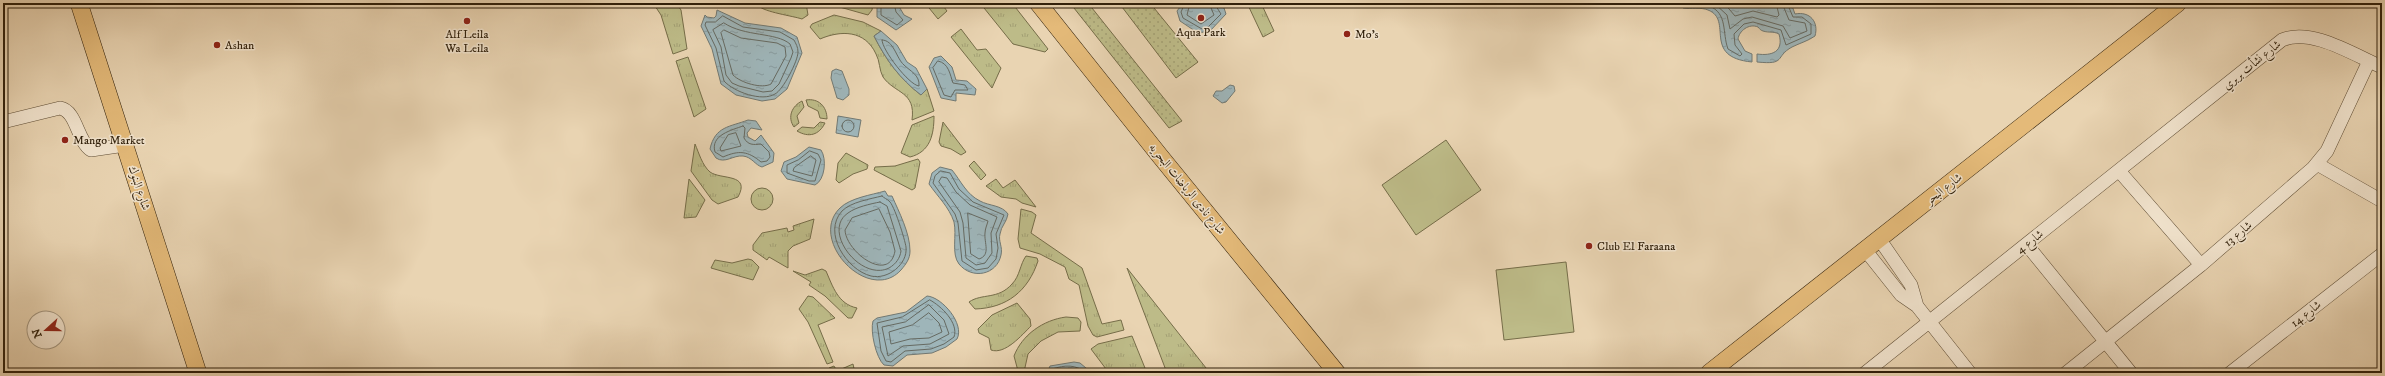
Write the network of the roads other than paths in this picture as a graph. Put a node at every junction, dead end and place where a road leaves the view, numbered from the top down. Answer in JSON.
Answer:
{"nodes":[{"id":1,"x":79,"y":3,"type":"edge"},
{"id":2,"x":1038,"y":3,"type":"edge"},
{"id":3,"x":2178,"y":3,"type":"edge"},
{"id":4,"x":2369,"y":61,"type":"junction"},
{"id":5,"x":2382,"y":67,"type":"edge"},
{"id":6,"x":2195,"y":112,"type":"joint"},
{"id":7,"x":3,"y":122,"type":"edge"},
{"id":8,"x":125,"y":145,"type":"junction"},
{"id":9,"x":2317,"y":164,"type":"junction"},
{"id":10,"x":2120,"y":172,"type":"junction"},
{"id":11,"x":2382,"y":201,"type":"edge"},
{"id":12,"x":1880,"y":240,"type":"junction"},
{"id":13,"x":2027,"y":245,"type":"junction"},
{"id":14,"x":1866,"y":251,"type":"junction"},
{"id":15,"x":2382,"y":255,"type":"edge"},
{"id":16,"x":2201,"y":264,"type":"junction"},
{"id":17,"x":1917,"y":306,"type":"junction"},
{"id":18,"x":1930,"y":322,"type":"junction"},
{"id":19,"x":2106,"y":341,"type":"junction"},
{"id":20,"x":198,"y":373,"type":"edge"},
{"id":21,"x":1337,"y":373,"type":"edge"},
{"id":22,"x":1709,"y":373,"type":"edge"},
{"id":23,"x":1865,"y":373,"type":"edge"},
{"id":24,"x":1970,"y":373,"type":"edge"},
{"id":25,"x":2066,"y":373,"type":"edge"},
{"id":26,"x":2131,"y":373,"type":"edge"},
{"id":27,"x":2230,"y":373,"type":"edge"}],
"edges":[{"from":1,"to":8,"type":"main road","name":"شارع البنوك"},
{"from":2,"to":21,"type":"main road","name":"شارع نادى الرياضات البحريه"},
{"from":3,"to":12,"type":"main road","name":"شارع البحر"},
{"from":4,"to":5,"type":"street","name":"شارع نشأت بربري"},
{"from":4,"to":6,"type":"street","name":"شارع نشأت بربري"},
{"from":4,"to":9,"type":"street","name":"شارع 13"},
{"from":6,"to":10,"type":"street","name":"شارع 4"},
{"from":7,"to":8,"type":"street"},
{"from":8,"to":20,"type":"main road","name":"شارع البنوك"},
{"from":9,"to":11,"type":"street"},
{"from":9,"to":16,"type":"street","name":"شارع 13"},
{"from":10,"to":13,"type":"street","name":"شارع 4"},
{"from":10,"to":16,"type":"street"},
{"from":12,"to":14,"type":"main road","name":"شارع البحر"},
{"from":12,"to":17,"type":"street"},
{"from":13,"to":18,"type":"street","name":"شارع 4"},
{"from":13,"to":19,"type":"street"},
{"from":14,"to":17,"type":"street"},
{"from":14,"to":22,"type":"main road","name":"شارع البحر"},
{"from":15,"to":27,"type":"street","name":"شارع 14"},
{"from":16,"to":19,"type":"street","name":"شارع 13"},
{"from":17,"to":18,"type":"street"},
{"from":18,"to":23,"type":"street","name":"شارع 4"},
{"from":18,"to":24,"type":"street"},
{"from":19,"to":25,"type":"street","name":"شارع 13"},
{"from":19,"to":26,"type":"street"}]}
